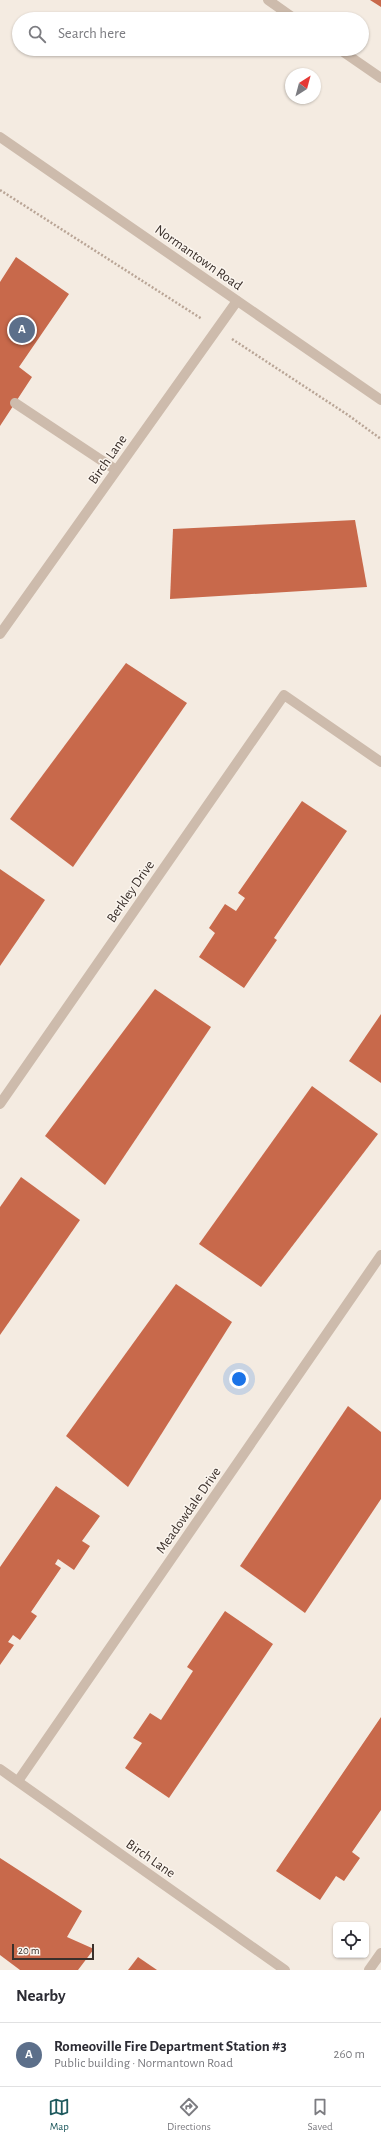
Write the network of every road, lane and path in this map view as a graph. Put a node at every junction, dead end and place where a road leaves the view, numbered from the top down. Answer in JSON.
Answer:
{"nodes":[{"id":1,"x":268,"y":0,"type":"edge"},
{"id":2,"x":286,"y":12,"type":"edge"},
{"id":3,"x":349,"y":56,"type":"edge"},
{"id":4,"x":381,"y":78,"type":"edge"},
{"id":5,"x":0,"y":137,"type":"edge"},
{"id":6,"x":0,"y":190,"type":"edge"},
{"id":7,"x":237,"y":301,"type":"junction"},
{"id":8,"x":217,"y":329,"type":"junction"},
{"id":9,"x":381,"y":400,"type":"edge"},
{"id":10,"x":15,"y":403,"type":"dead end"},
{"id":11,"x":381,"y":439,"type":"edge"},
{"id":12,"x":116,"y":470,"type":"junction"},
{"id":13,"x":0,"y":633,"type":"edge"},
{"id":14,"x":381,"y":762,"type":"edge"},
{"id":15,"x":0,"y":1104,"type":"edge"},
{"id":16,"x":381,"y":1255,"type":"edge"},
{"id":17,"x":0,"y":1769,"type":"edge"},
{"id":18,"x":18,"y":1781,"type":"junction"},
{"id":19,"x":381,"y":1953,"type":"edge"},
{"id":20,"x":285,"y":1970,"type":"edge"},
{"id":21,"x":369,"y":1970,"type":"edge"}],
"edges":[{"from":1,"to":2,"type":"street"},
{"from":3,"to":4,"type":"street"},
{"from":5,"to":7,"type":"street","name":"Normantown Road"},
{"from":6,"to":8,"type":"path"},
{"from":7,"to":8,"type":"street","name":"Birch Lane"},
{"from":7,"to":9,"type":"street","name":"Normantown Road"},
{"from":8,"to":11,"type":"path"},
{"from":8,"to":12,"type":"street","name":"Birch Lane"},
{"from":10,"to":12,"type":"street"},
{"from":12,"to":13,"type":"street","name":"Birch Lane"},
{"from":14,"to":15,"type":"street","name":"Berkley Drive"},
{"from":16,"to":18,"type":"street","name":"Meadowdale Drive"},
{"from":17,"to":18,"type":"street","name":"Birch Lane"},
{"from":18,"to":20,"type":"street","name":"Birch Lane"},
{"from":19,"to":21,"type":"street"}]}
